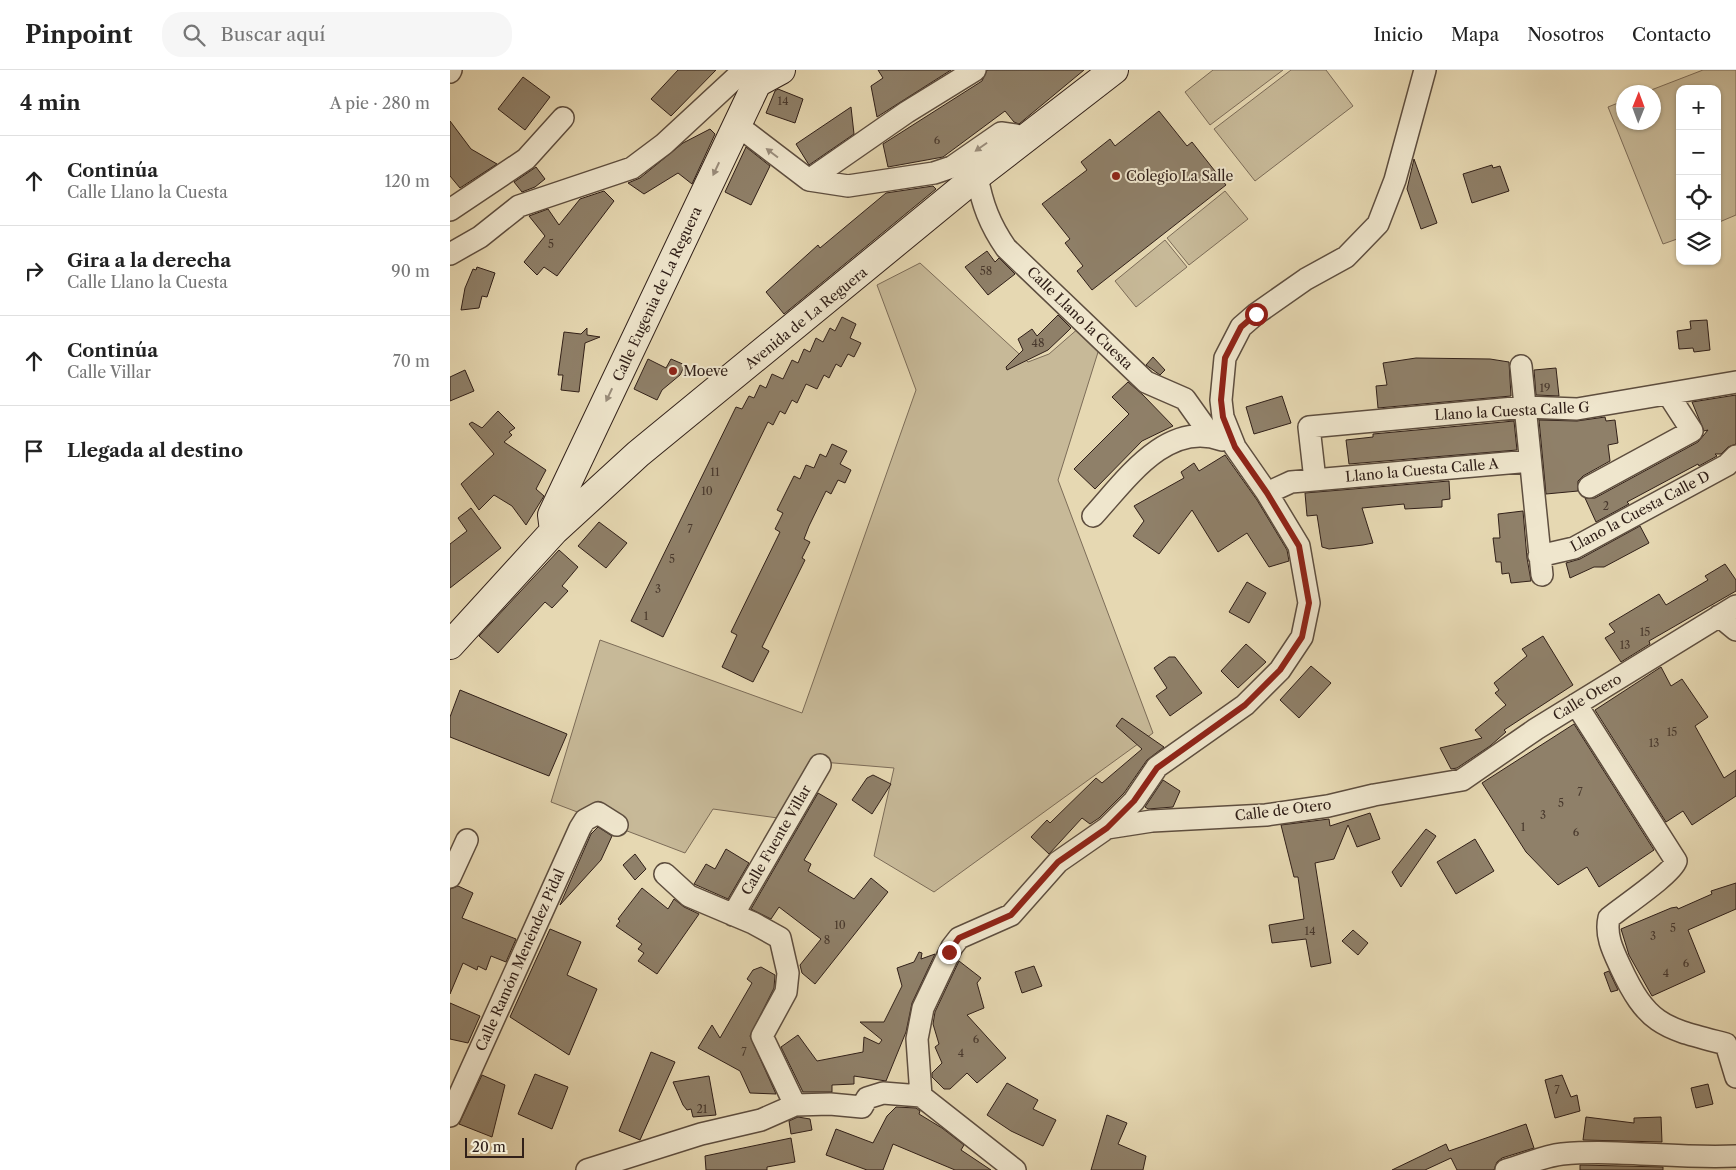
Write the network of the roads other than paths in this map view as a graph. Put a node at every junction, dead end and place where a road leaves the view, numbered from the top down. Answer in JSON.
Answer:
{"nodes":[{"id":1,"x":781,"y":70,"type":"edge"},
{"id":2,"x":974,"y":70,"type":"edge"},
{"id":3,"x":1114,"y":70,"type":"edge"},
{"id":4,"x":1425,"y":70,"type":"edge"},
{"id":5,"x":748,"y":75,"type":"edge"},
{"id":6,"x":563,"y":118,"type":"dead end"},
{"id":7,"x":737,"y":125,"type":"junction"},
{"id":8,"x":1023,"y":142,"type":"junction"},
{"id":9,"x":977,"y":176,"type":"junction"},
{"id":10,"x":809,"y":180,"type":"junction"},
{"id":11,"x":450,"y":210,"type":"edge"},
{"id":12,"x":450,"y":254,"type":"edge"},
{"id":13,"x":1521,"y":366,"type":"dead end"},
{"id":14,"x":1736,"y":382,"type":"edge"},
{"id":15,"x":1668,"y":394,"type":"junction"},
{"id":16,"x":1525,"y":407,"type":"junction"},
{"id":17,"x":1212,"y":437,"type":"junction"},
{"id":18,"x":1235,"y":447,"type":"junction"},
{"id":19,"x":1736,"y":456,"type":"edge"},
{"id":20,"x":1530,"y":461,"type":"junction"},
{"id":21,"x":1315,"y":480,"type":"junction"},
{"id":22,"x":1589,"y":487,"type":"dead end"},
{"id":23,"x":1267,"y":493,"type":"junction"},
{"id":24,"x":1093,"y":516,"type":"dead end"},
{"id":25,"x":554,"y":531,"type":"junction"},
{"id":26,"x":1727,"y":611,"type":"edge"},
{"id":27,"x":1736,"y":630,"type":"edge"},
{"id":28,"x":450,"y":645,"type":"edge"},
{"id":29,"x":1576,"y":704,"type":"junction"},
{"id":30,"x":820,"y":765,"type":"dead end"},
{"id":31,"x":1458,"y":781,"type":"joint"},
{"id":32,"x":618,"y":825,"type":"dead end"},
{"id":33,"x":1107,"y":828,"type":"junction"},
{"id":34,"x":467,"y":840,"type":"dead end"},
{"id":35,"x":664,"y":874,"type":"dead end"},
{"id":36,"x":450,"y":877,"type":"edge"},
{"id":37,"x":733,"y":916,"type":"junction"},
{"id":38,"x":1736,"y":1077,"type":"edge"},
{"id":39,"x":921,"y":1096,"type":"junction"},
{"id":40,"x":795,"y":1105,"type":"junction"},
{"id":41,"x":450,"y":1116,"type":"edge"},
{"id":42,"x":1736,"y":1156,"type":"edge"},
{"id":43,"x":587,"y":1170,"type":"edge"},
{"id":44,"x":1015,"y":1170,"type":"edge"},
{"id":45,"x":1506,"y":1170,"type":"edge"}],
"edges":[{"from":1,"to":5,"type":"street"},
{"from":2,"to":10,"type":"street"},
{"from":3,"to":8,"type":"street","name":"Avenida de La Reguera"},
{"from":4,"to":18,"type":"street"},
{"from":5,"to":7,"type":"street","name":"Calle Eugenia de La Reguera"},
{"from":5,"to":12,"type":"street"},
{"from":6,"to":11,"type":"street"},
{"from":10,"to":7,"type":"street","one_way":true},
{"from":7,"to":25,"type":"street","name":"Calle Eugenia de La Reguera","one_way":true},
{"from":8,"to":9,"type":"street","name":"Avenida de La Reguera"},
{"from":8,"to":10,"type":"street","one_way":true},
{"from":9,"to":17,"type":"street","name":"Calle Llano la Cuesta"},
{"from":9,"to":25,"type":"street","name":"Avenida de La Reguera"},
{"from":13,"to":16,"type":"street"},
{"from":14,"to":15,"type":"street","name":"Llano la Cuesta Calle G"},
{"from":15,"to":16,"type":"street","name":"Llano la Cuesta Calle G"},
{"from":15,"to":22,"type":"street"},
{"from":16,"to":20,"type":"street"},
{"from":16,"to":21,"type":"street","name":"Llano la Cuesta Calle G"},
{"from":17,"to":18,"type":"street"},
{"from":17,"to":24,"type":"street"},
{"from":18,"to":23,"type":"street"},
{"from":19,"to":20,"type":"street","name":"Llano la Cuesta Calle D"},
{"from":20,"to":21,"type":"street","name":"Llano la Cuesta Calle A"},
{"from":21,"to":23,"type":"street"},
{"from":23,"to":33,"type":"street"},
{"from":25,"to":28,"type":"street","name":"Avenida de La Reguera"},
{"from":26,"to":27,"type":"street"},
{"from":26,"to":29,"type":"street","name":"Calle Otero"},
{"from":29,"to":31,"type":"street","name":"Calle Otero"},
{"from":29,"to":38,"type":"street"},
{"from":30,"to":37,"type":"street","name":"Calle Fuente Villar"},
{"from":31,"to":33,"type":"street","name":"Calle de Otero"},
{"from":32,"to":41,"type":"street","name":"Calle Ramón Menéndez Pidal"},
{"from":33,"to":39,"type":"street"},
{"from":34,"to":36,"type":"street"},
{"from":35,"to":37,"type":"street"},
{"from":37,"to":40,"type":"street"},
{"from":39,"to":40,"type":"street"},
{"from":39,"to":44,"type":"street"},
{"from":40,"to":43,"type":"street"},
{"from":42,"to":45,"type":"street"}]}
